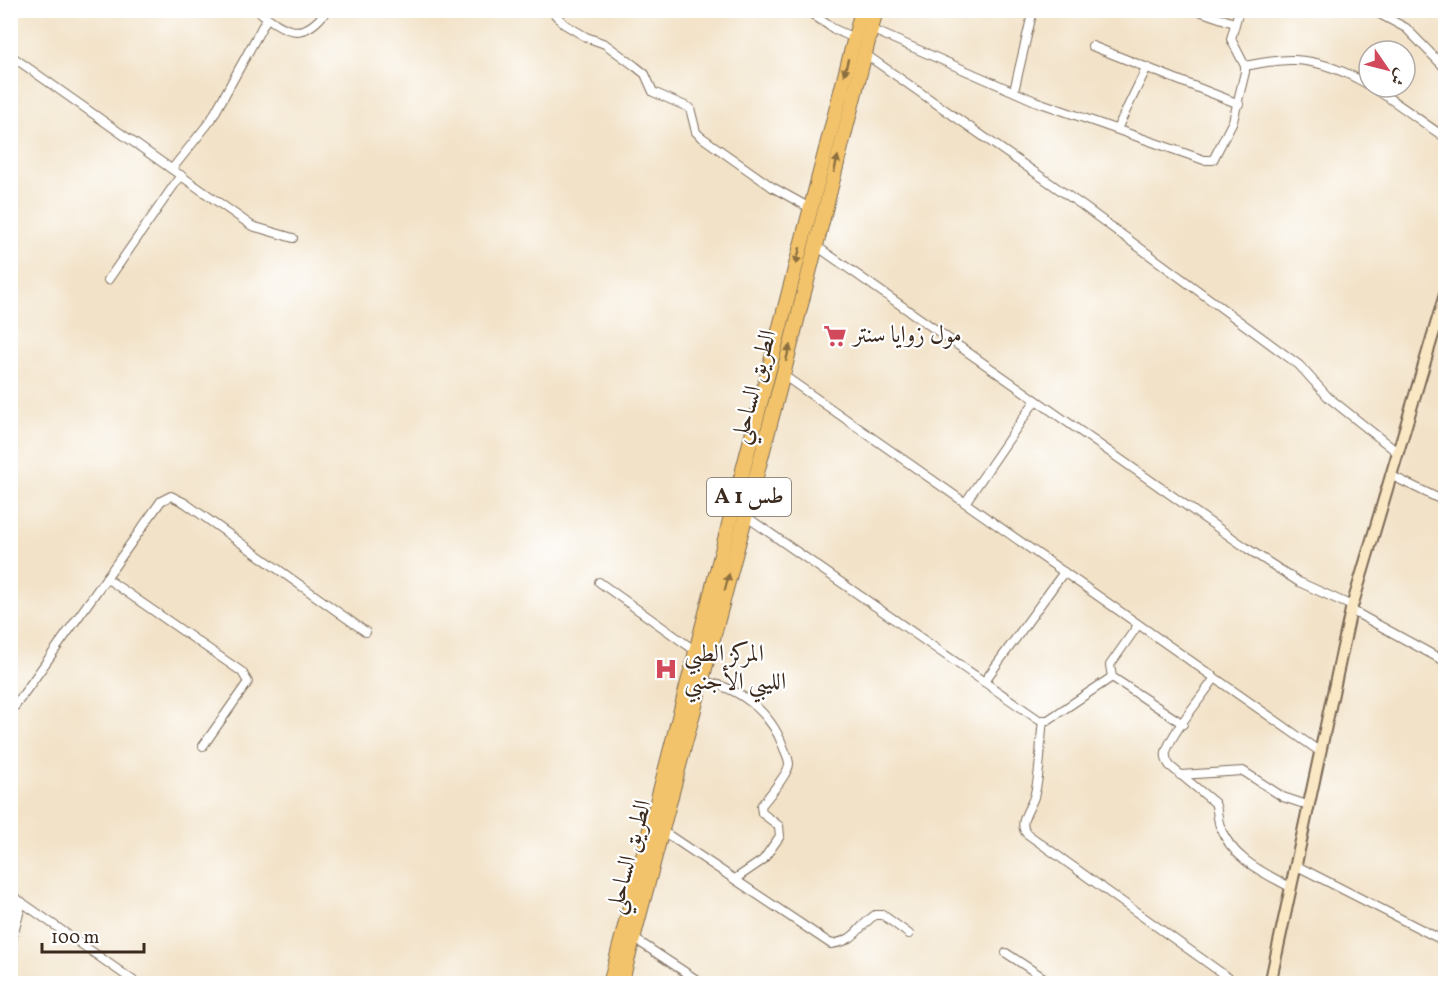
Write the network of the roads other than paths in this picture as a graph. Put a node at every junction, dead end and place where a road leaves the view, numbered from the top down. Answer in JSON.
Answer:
{"nodes":[{"id":1,"x":257,"y":10,"type":"edge"},
{"id":2,"x":327,"y":10,"type":"edge"},
{"id":3,"x":551,"y":10,"type":"edge"},
{"id":4,"x":806,"y":10,"type":"edge"},
{"id":5,"x":862,"y":10,"type":"edge"},
{"id":6,"x":876,"y":10,"type":"edge"},
{"id":7,"x":1033,"y":10,"type":"edge"},
{"id":8,"x":1196,"y":10,"type":"edge"},
{"id":9,"x":1239,"y":10,"type":"edge"},
{"id":10,"x":1372,"y":10,"type":"edge"},
{"id":11,"x":267,"y":18,"type":"junction"},
{"id":12,"x":1234,"y":23,"type":"junction"},
{"id":13,"x":871,"y":29,"type":"junction"},
{"id":14,"x":854,"y":38,"type":"junction"},
{"id":15,"x":1092,"y":46,"type":"dead end"},
{"id":16,"x":865,"y":54,"type":"junction"},
{"id":17,"x":10,"y":55,"type":"edge"},
{"id":18,"x":1245,"y":66,"type":"junction"},
{"id":19,"x":1147,"y":68,"type":"junction"},
{"id":20,"x":1446,"y":69,"type":"edge"},
{"id":21,"x":1014,"y":91,"type":"junction"},
{"id":22,"x":1239,"y":104,"type":"junction"},
{"id":23,"x":1117,"y":129,"type":"junction"},
{"id":24,"x":1446,"y":138,"type":"edge"},
{"id":25,"x":172,"y":169,"type":"junction"},
{"id":26,"x":181,"y":175,"type":"junction"},
{"id":27,"x":810,"y":208,"type":"junction"},
{"id":28,"x":293,"y":238,"type":"dead end"},
{"id":29,"x":815,"y":245,"type":"junction"},
{"id":30,"x":108,"y":280,"type":"dead end"},
{"id":31,"x":1446,"y":291,"type":"edge"},
{"id":32,"x":783,"y":375,"type":"junction"},
{"id":33,"x":1035,"y":401,"type":"junction"},
{"id":34,"x":1397,"y":452,"type":"junction"},
{"id":35,"x":1390,"y":475,"type":"junction"},
{"id":36,"x":1446,"y":502,"type":"edge"},
{"id":37,"x":965,"y":503,"type":"junction"},
{"id":38,"x":744,"y":515,"type":"junction"},
{"id":39,"x":1064,"y":572,"type":"junction"},
{"id":40,"x":106,"y":578,"type":"junction"},
{"id":41,"x":599,"y":582,"type":"dead end"},
{"id":42,"x":1351,"y":608,"type":"junction"},
{"id":43,"x":1138,"y":625,"type":"junction"},
{"id":44,"x":366,"y":632,"type":"dead end"},
{"id":45,"x":697,"y":651,"type":"junction"},
{"id":46,"x":1446,"y":662,"type":"edge"},
{"id":47,"x":1112,"y":677,"type":"junction"},
{"id":48,"x":1214,"y":679,"type":"junction"},
{"id":49,"x":700,"y":681,"type":"junction"},
{"id":50,"x":984,"y":682,"type":"junction"},
{"id":51,"x":10,"y":712,"type":"edge"},
{"id":52,"x":1043,"y":721,"type":"junction"},
{"id":53,"x":1183,"y":724,"type":"junction"},
{"id":54,"x":203,"y":746,"type":"dead end"},
{"id":55,"x":1319,"y":752,"type":"junction"},
{"id":56,"x":1180,"y":774,"type":"junction"},
{"id":57,"x":1307,"y":805,"type":"junction"},
{"id":58,"x":661,"y":830,"type":"junction"},
{"id":59,"x":1295,"y":865,"type":"junction"},
{"id":60,"x":735,"y":879,"type":"junction"},
{"id":61,"x":1290,"y":887,"type":"junction"},
{"id":62,"x":10,"y":894,"type":"edge"},
{"id":63,"x":22,"y":903,"type":"junction"},
{"id":64,"x":909,"y":934,"type":"dead end"},
{"id":65,"x":632,"y":938,"type":"junction"},
{"id":66,"x":1446,"y":942,"type":"edge"},
{"id":67,"x":10,"y":948,"type":"edge"},
{"id":68,"x":1006,"y":953,"type":"dead end"},
{"id":69,"x":138,"y":984,"type":"edge"},
{"id":70,"x":610,"y":984,"type":"edge"},
{"id":71,"x":621,"y":984,"type":"edge"},
{"id":72,"x":703,"y":984,"type":"edge"},
{"id":73,"x":1053,"y":984,"type":"edge"},
{"id":74,"x":1237,"y":984,"type":"edge"},
{"id":75,"x":1269,"y":984,"type":"edge"}],
"edges":[{"from":1,"to":11,"type":"street"},
{"from":2,"to":11,"type":"street"},
{"from":3,"to":27,"type":"street"},
{"from":4,"to":14,"type":"street"},
{"from":5,"to":14,"type":"highway","name":"الطريق الساحلي","number":"A 1 طس"},
{"from":6,"to":13,"type":"highway","name":"الطريق الساحلي","number":"A 1 طس"},
{"from":7,"to":21,"type":"street"},
{"from":8,"to":12,"type":"street"},
{"from":9,"to":12,"type":"street"},
{"from":10,"to":20,"type":"street"},
{"from":11,"to":25,"type":"street"},
{"from":12,"to":18,"type":"street"},
{"from":13,"to":16,"type":"highway","name":"الطريق الساحلي","number":"A 1 طس"},
{"from":13,"to":21,"type":"street"},
{"from":14,"to":27,"type":"highway","name":"الطريق الساحلي","number":"A 1 طس","one_way":true},
{"from":15,"to":19,"type":"street"},
{"from":29,"to":16,"type":"highway","name":"الطريق الساحلي","number":"A 1 طس","one_way":true},
{"from":16,"to":34,"type":"street"},
{"from":17,"to":25,"type":"street"},
{"from":18,"to":22,"type":"street"},
{"from":18,"to":24,"type":"street"},
{"from":19,"to":22,"type":"street"},
{"from":19,"to":23,"type":"street"},
{"from":21,"to":23,"type":"street"},
{"from":22,"to":23,"type":"street"},
{"from":25,"to":26,"type":"street"},
{"from":26,"to":28,"type":"street"},
{"from":26,"to":30,"type":"street"},
{"from":27,"to":45,"type":"highway","name":"الطريق الساحلي","number":"A 1 طس","one_way":true},
{"from":32,"to":29,"type":"highway","name":"الطريق الساحلي","number":"A 1 طس","one_way":true},
{"from":29,"to":33,"type":"street"},
{"from":31,"to":34,"type":"street"},
{"from":32,"to":37,"type":"street"},
{"from":32,"to":38,"type":"highway","name":"الطريق الساحلي","number":"A 1 طس"},
{"from":33,"to":37,"type":"street"},
{"from":33,"to":42,"type":"street"},
{"from":34,"to":35,"type":"street"},
{"from":35,"to":36,"type":"street"},
{"from":35,"to":42,"type":"street"},
{"from":37,"to":39,"type":"street"},
{"from":49,"to":38,"type":"highway","name":"الطريق الساحلي","number":"A 1 طس","one_way":true},
{"from":38,"to":50,"type":"street"},
{"from":39,"to":43,"type":"street"},
{"from":39,"to":50,"type":"street"},
{"from":40,"to":44,"type":"street"},
{"from":40,"to":51,"type":"street"},
{"from":40,"to":54,"type":"street"},
{"from":41,"to":45,"type":"street"},
{"from":42,"to":46,"type":"street"},
{"from":42,"to":55,"type":"street"},
{"from":43,"to":47,"type":"street"},
{"from":43,"to":48,"type":"street"},
{"from":45,"to":70,"type":"highway","name":"الطريق الساحلي","number":"A 1 طس"},
{"from":47,"to":52,"type":"street"},
{"from":47,"to":53,"type":"street"},
{"from":48,"to":53,"type":"street"},
{"from":48,"to":55,"type":"street"},
{"from":49,"to":58,"type":"highway","name":"الطريق الساحلي","number":"A 1 طس"},
{"from":49,"to":60,"type":"street"},
{"from":50,"to":52,"type":"street"},
{"from":52,"to":74,"type":"street"},
{"from":53,"to":56,"type":"street"},
{"from":55,"to":57,"type":"street"},
{"from":56,"to":57,"type":"street"},
{"from":56,"to":61,"type":"street"},
{"from":57,"to":59,"type":"street"},
{"from":58,"to":60,"type":"street"},
{"from":58,"to":65,"type":"highway","name":"الطريق الساحلي","number":"A 1 طس"},
{"from":59,"to":61,"type":"street"},
{"from":59,"to":66,"type":"street"},
{"from":60,"to":64,"type":"street"},
{"from":61,"to":75,"type":"street"},
{"from":62,"to":63,"type":"street"},
{"from":63,"to":67,"type":"street"},
{"from":63,"to":69,"type":"street"},
{"from":65,"to":71,"type":"highway","name":"الطريق الساحلي","number":"A 1 طس"},
{"from":65,"to":72,"type":"street"},
{"from":68,"to":73,"type":"street"}]}
